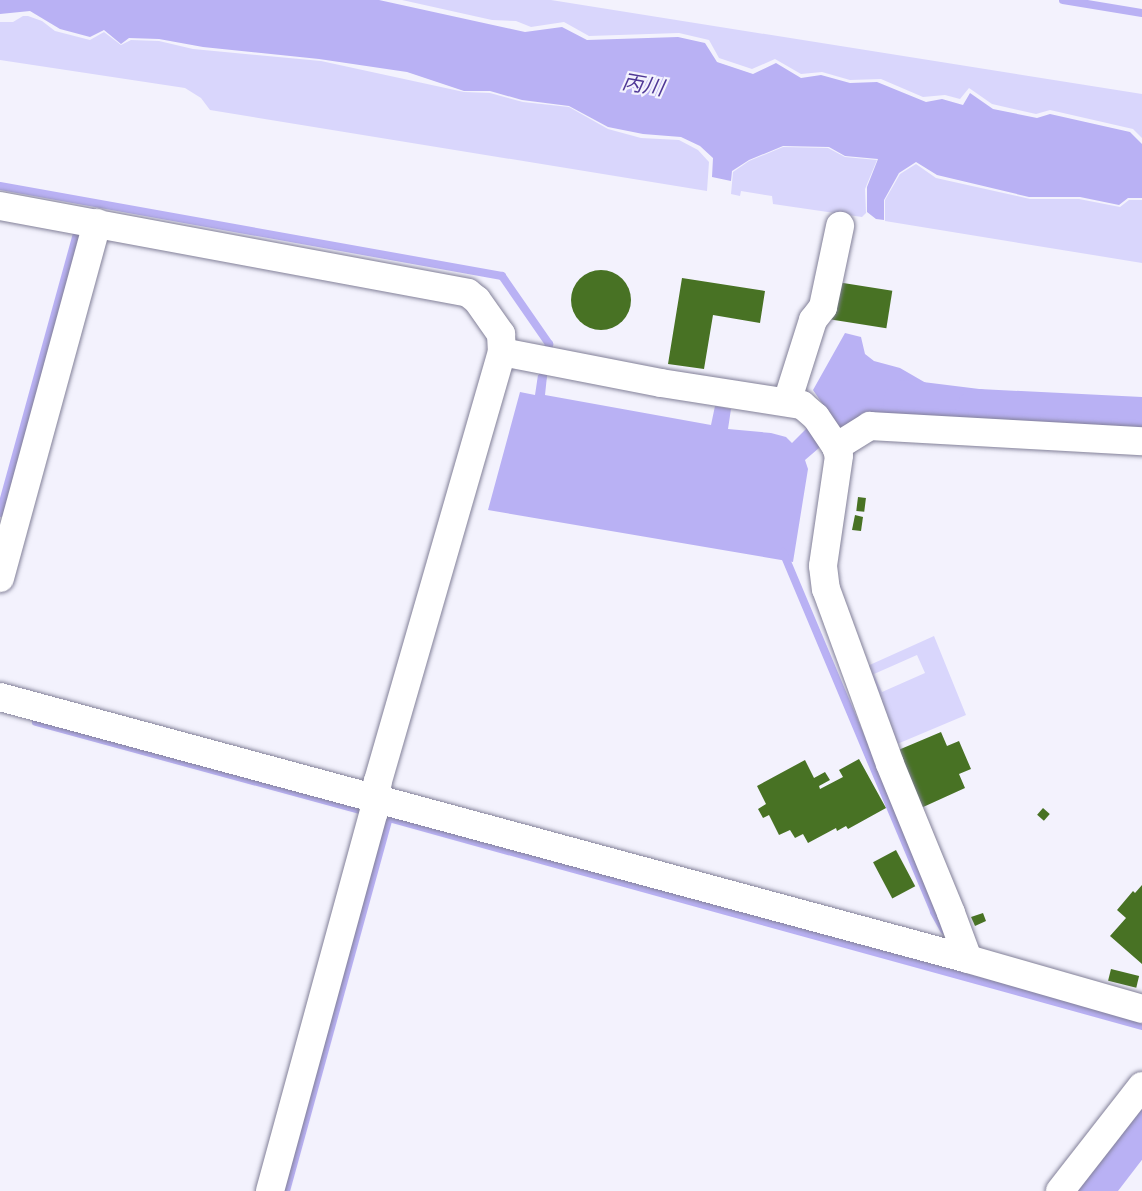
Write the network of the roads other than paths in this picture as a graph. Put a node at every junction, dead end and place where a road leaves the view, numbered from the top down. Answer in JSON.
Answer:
{"nodes":[{"id":1,"x":0,"y":206,"type":"edge"},
{"id":2,"x":86,"y":221,"type":"junction"},
{"id":3,"x":840,"y":226,"type":"dead end"},
{"id":4,"x":502,"y":352,"type":"junction"},
{"id":5,"x":787,"y":402,"type":"junction"},
{"id":6,"x":1142,"y":441,"type":"edge"},
{"id":7,"x":834,"y":444,"type":"junction"},
{"id":8,"x":0,"y":578,"type":"edge"},
{"id":9,"x":0,"y":697,"type":"edge"},
{"id":10,"x":375,"y":799,"type":"junction"},
{"id":11,"x":968,"y":959,"type":"junction"},
{"id":12,"x":1142,"y":1009,"type":"edge"},
{"id":13,"x":1142,"y":1086,"type":"edge"},
{"id":14,"x":270,"y":1191,"type":"edge"},
{"id":15,"x":1060,"y":1191,"type":"edge"}],
"edges":[{"from":1,"to":2,"type":"street"},
{"from":2,"to":4,"type":"street"},
{"from":2,"to":8,"type":"street"},
{"from":3,"to":5,"type":"street"},
{"from":4,"to":5,"type":"street"},
{"from":4,"to":10,"type":"street"},
{"from":5,"to":7,"type":"street"},
{"from":6,"to":7,"type":"street"},
{"from":7,"to":11,"type":"street"},
{"from":9,"to":10,"type":"street"},
{"from":10,"to":11,"type":"street"},
{"from":10,"to":14,"type":"street"},
{"from":11,"to":12,"type":"street"},
{"from":13,"to":15,"type":"street"}]}
